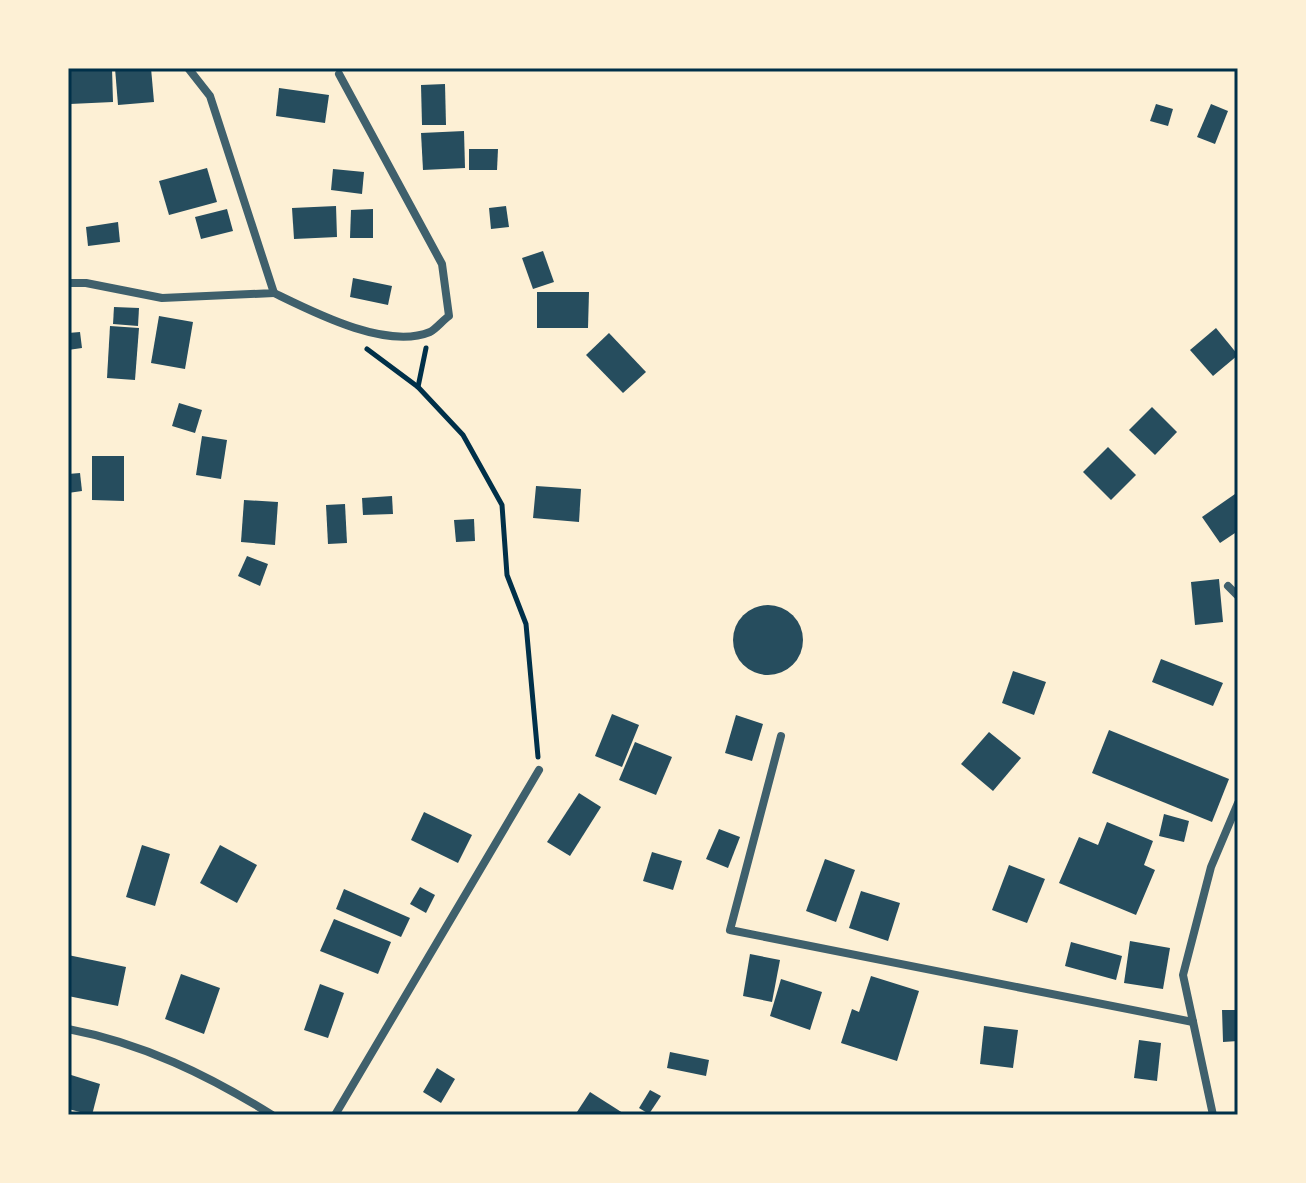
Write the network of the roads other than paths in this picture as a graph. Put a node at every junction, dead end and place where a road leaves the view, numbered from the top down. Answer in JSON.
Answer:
{"nodes":[{"id":1,"x":188,"y":68,"type":"edge"},
{"id":2,"x":339,"y":74,"type":"dead end"},
{"id":3,"x":68,"y":283,"type":"edge"},
{"id":4,"x":274,"y":293,"type":"junction"},
{"id":5,"x":1228,"y":586,"type":"dead end"},
{"id":6,"x":1238,"y":596,"type":"edge"},
{"id":7,"x":781,"y":736,"type":"dead end"},
{"id":8,"x":539,"y":770,"type":"road end"},
{"id":9,"x":1238,"y":803,"type":"edge"},
{"id":10,"x":1193,"y":1022,"type":"junction"},
{"id":11,"x":68,"y":1029,"type":"edge"},
{"id":12,"x":272,"y":1115,"type":"edge"},
{"id":13,"x":335,"y":1115,"type":"edge"},
{"id":14,"x":1213,"y":1115,"type":"edge"}],
"edges":[{"from":1,"to":4,"type":"street"},
{"from":2,"to":4,"type":"street"},
{"from":3,"to":4,"type":"street"},
{"from":5,"to":6,"type":"street"},
{"from":7,"to":10,"type":"street"},
{"from":8,"to":13,"type":"street"},
{"from":9,"to":10,"type":"street"},
{"from":10,"to":14,"type":"street"},
{"from":11,"to":12,"type":"street"}]}
